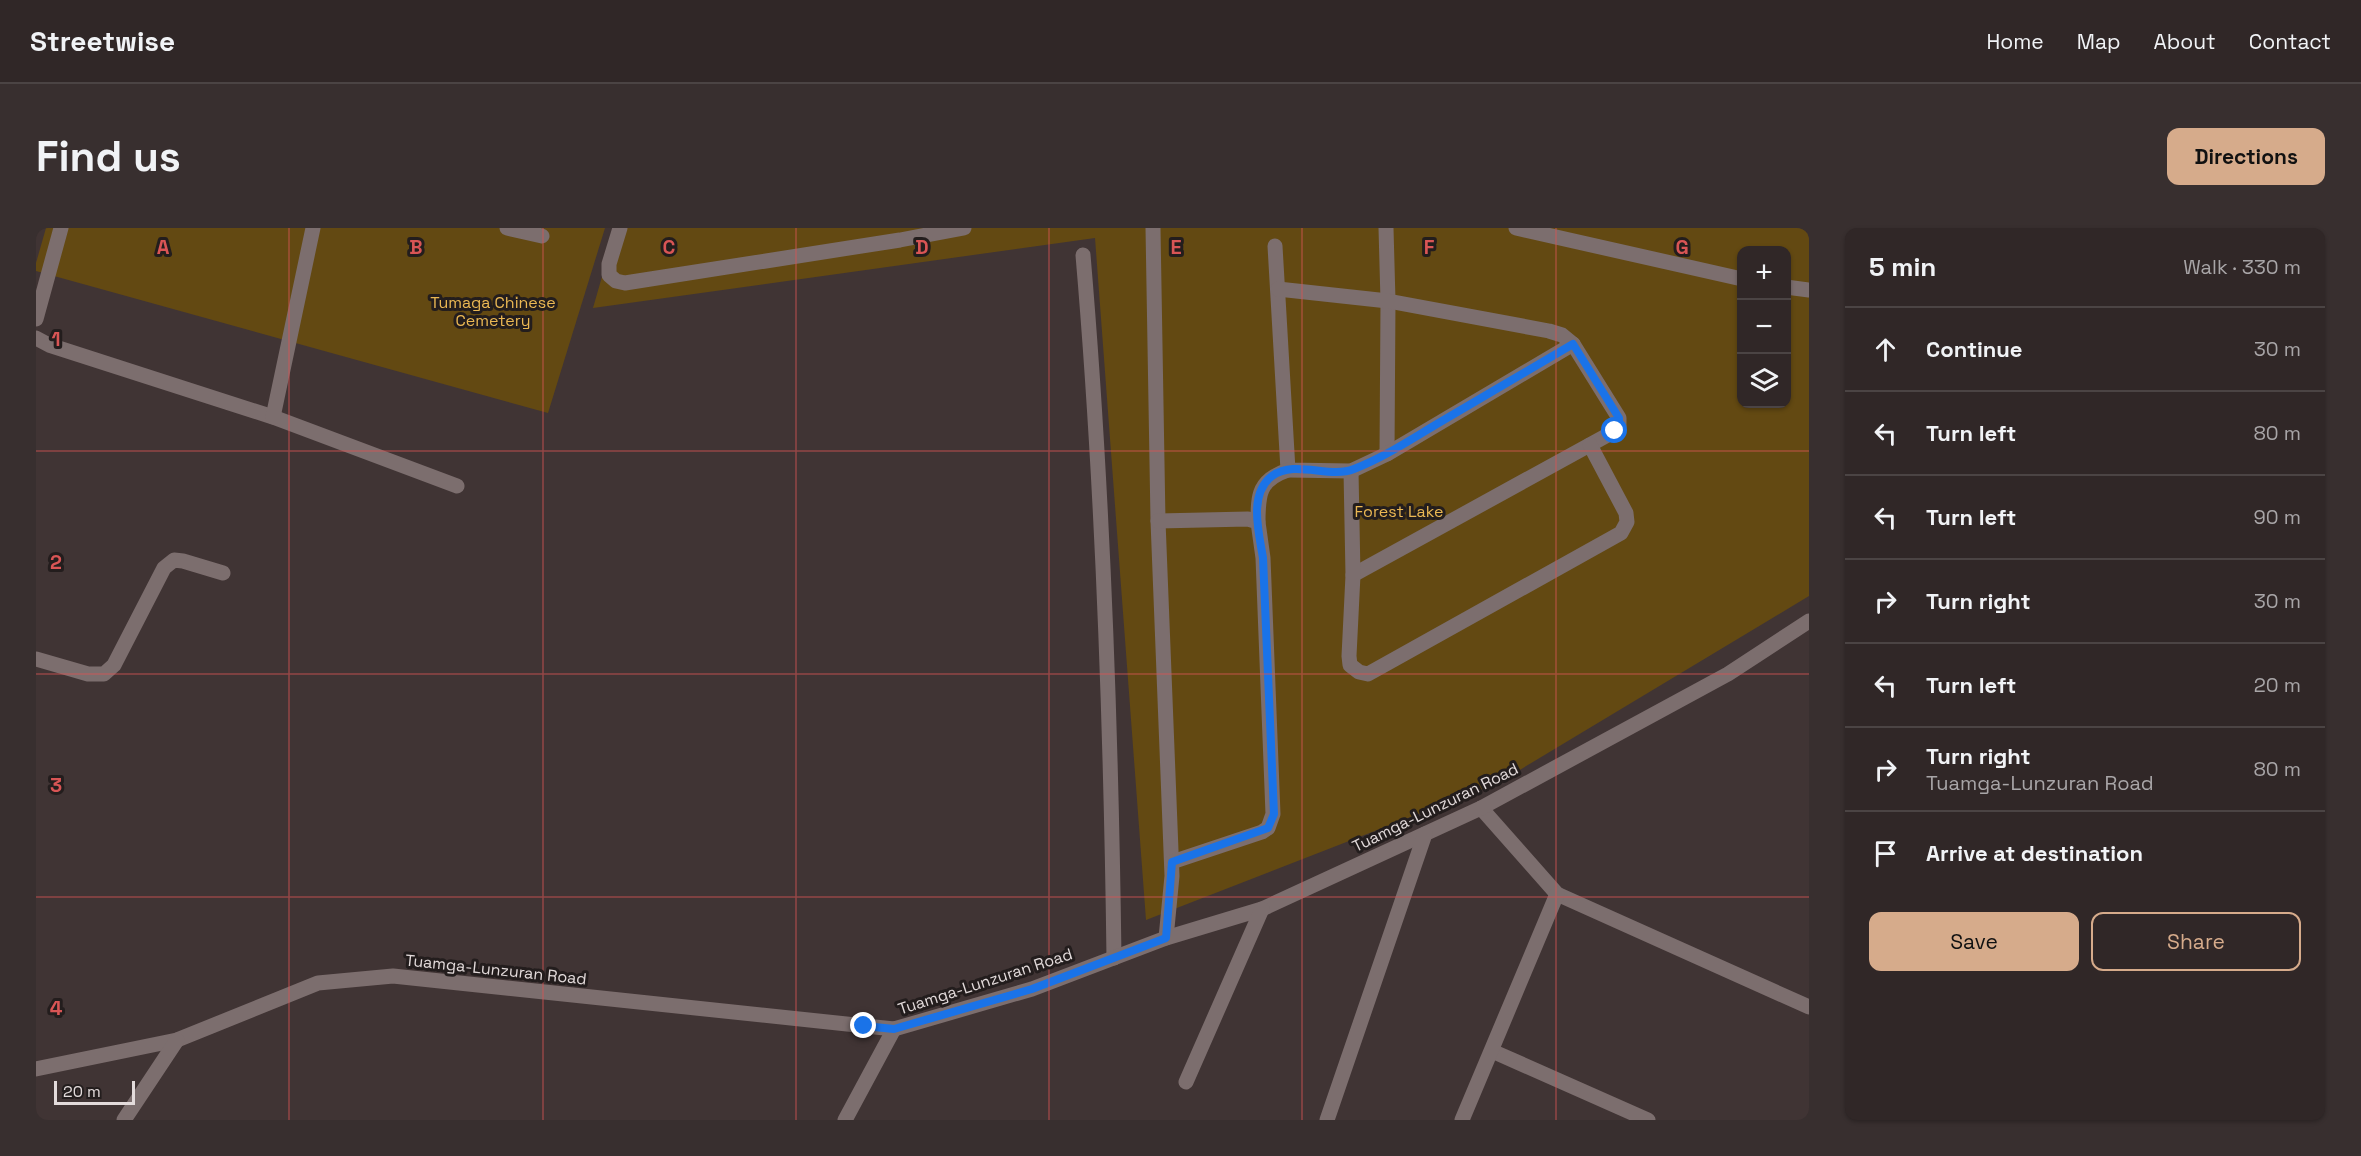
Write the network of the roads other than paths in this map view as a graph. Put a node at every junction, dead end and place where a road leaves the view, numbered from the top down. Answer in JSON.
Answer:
{"nodes":[{"id":1,"x":61,"y":228,"type":"edge"},
{"id":2,"x":313,"y":228,"type":"edge"},
{"id":3,"x":507,"y":228,"type":"edge"},
{"id":4,"x":620,"y":228,"type":"edge"},
{"id":5,"x":964,"y":228,"type":"edge"},
{"id":6,"x":1153,"y":228,"type":"edge"},
{"id":7,"x":1386,"y":228,"type":"edge"},
{"id":8,"x":1516,"y":228,"type":"edge"},
{"id":9,"x":899,"y":234,"type":"edge"},
{"id":10,"x":542,"y":236,"type":"dead end"},
{"id":11,"x":1275,"y":246,"type":"dead end"},
{"id":12,"x":1083,"y":255,"type":"dead end"},
{"id":13,"x":1737,"y":278,"type":"edge"},
{"id":14,"x":1791,"y":287,"type":"edge"},
{"id":15,"x":1278,"y":289,"type":"junction"},
{"id":16,"x":1809,"y":290,"type":"edge"},
{"id":17,"x":1388,"y":301,"type":"junction"},
{"id":18,"x":36,"y":319,"type":"edge"},
{"id":19,"x":36,"y":338,"type":"edge"},
{"id":20,"x":1573,"y":344,"type":"junction"},
{"id":21,"x":273,"y":417,"type":"junction"},
{"id":22,"x":1590,"y":445,"type":"junction"},
{"id":23,"x":1387,"y":454,"type":"junction"},
{"id":24,"x":1288,"y":470,"type":"junction"},
{"id":25,"x":1351,"y":471,"type":"junction"},
{"id":26,"x":457,"y":486,"type":"dead end"},
{"id":27,"x":1158,"y":521,"type":"junction"},
{"id":28,"x":1257,"y":522,"type":"junction"},
{"id":29,"x":223,"y":573,"type":"dead end"},
{"id":30,"x":1353,"y":575,"type":"junction"},
{"id":31,"x":1809,"y":621,"type":"edge"},
{"id":32,"x":36,"y":659,"type":"edge"},
{"id":33,"x":1481,"y":808,"type":"junction"},
{"id":34,"x":1425,"y":834,"type":"junction"},
{"id":35,"x":1172,"y":862,"type":"junction"},
{"id":36,"x":1557,"y":894,"type":"junction"},
{"id":37,"x":1262,"y":909,"type":"junction"},
{"id":38,"x":1166,"y":938,"type":"junction"},
{"id":39,"x":1114,"y":958,"type":"junction"},
{"id":40,"x":1809,"y":1007,"type":"edge"},
{"id":41,"x":894,"y":1029,"type":"junction"},
{"id":42,"x":177,"y":1040,"type":"junction"},
{"id":43,"x":1492,"y":1051,"type":"junction"},
{"id":44,"x":36,"y":1069,"type":"edge"},
{"id":45,"x":1186,"y":1082,"type":"dead end"},
{"id":46,"x":124,"y":1120,"type":"edge"},
{"id":47,"x":845,"y":1120,"type":"edge"},
{"id":48,"x":1327,"y":1120,"type":"edge"},
{"id":49,"x":1462,"y":1120,"type":"edge"},
{"id":50,"x":1648,"y":1120,"type":"edge"}],
"edges":[{"from":1,"to":18,"type":"street"},
{"from":2,"to":21,"type":"street"},
{"from":3,"to":10,"type":"street"},
{"from":4,"to":9,"type":"street"},
{"from":5,"to":9,"type":"street"},
{"from":6,"to":27,"type":"street"},
{"from":7,"to":17,"type":"street"},
{"from":8,"to":13,"type":"street"},
{"from":11,"to":15,"type":"street"},
{"from":12,"to":39,"type":"street"},
{"from":14,"to":16,"type":"street"},
{"from":15,"to":17,"type":"street"},
{"from":15,"to":24,"type":"street"},
{"from":17,"to":20,"type":"street"},
{"from":17,"to":23,"type":"street"},
{"from":19,"to":21,"type":"street"},
{"from":20,"to":22,"type":"street"},
{"from":20,"to":23,"type":"street"},
{"from":21,"to":26,"type":"street"},
{"from":22,"to":30,"type":"street"},
{"from":22,"to":30,"type":"street"},
{"from":23,"to":25,"type":"street"},
{"from":24,"to":25,"type":"street"},
{"from":24,"to":28,"type":"street"},
{"from":25,"to":30,"type":"street"},
{"from":27,"to":28,"type":"street"},
{"from":27,"to":35,"type":"street"},
{"from":28,"to":35,"type":"street"},
{"from":29,"to":32,"type":"street"},
{"from":31,"to":33,"type":"street","name":"Tuamga-Lunzuran Road"},
{"from":33,"to":34,"type":"street","name":"Tuamga-Lunzuran Road"},
{"from":33,"to":36,"type":"street"},
{"from":34,"to":37,"type":"street","name":"Tuamga-Lunzuran Road"},
{"from":34,"to":48,"type":"street"},
{"from":35,"to":38,"type":"street"},
{"from":36,"to":40,"type":"street"},
{"from":36,"to":43,"type":"street"},
{"from":37,"to":38,"type":"street","name":"Tuamga-Lunzuran Road"},
{"from":37,"to":45,"type":"street"},
{"from":38,"to":39,"type":"street","name":"Tuamga-Lunzuran Road"},
{"from":39,"to":41,"type":"street","name":"Tuamga-Lunzuran Road"},
{"from":41,"to":42,"type":"street","name":"Tuamga-Lunzuran Road"},
{"from":41,"to":47,"type":"street"},
{"from":42,"to":44,"type":"street","name":"Tuamga-Lunzuran Road"},
{"from":42,"to":46,"type":"street"},
{"from":43,"to":49,"type":"street"},
{"from":43,"to":50,"type":"street"}]}
